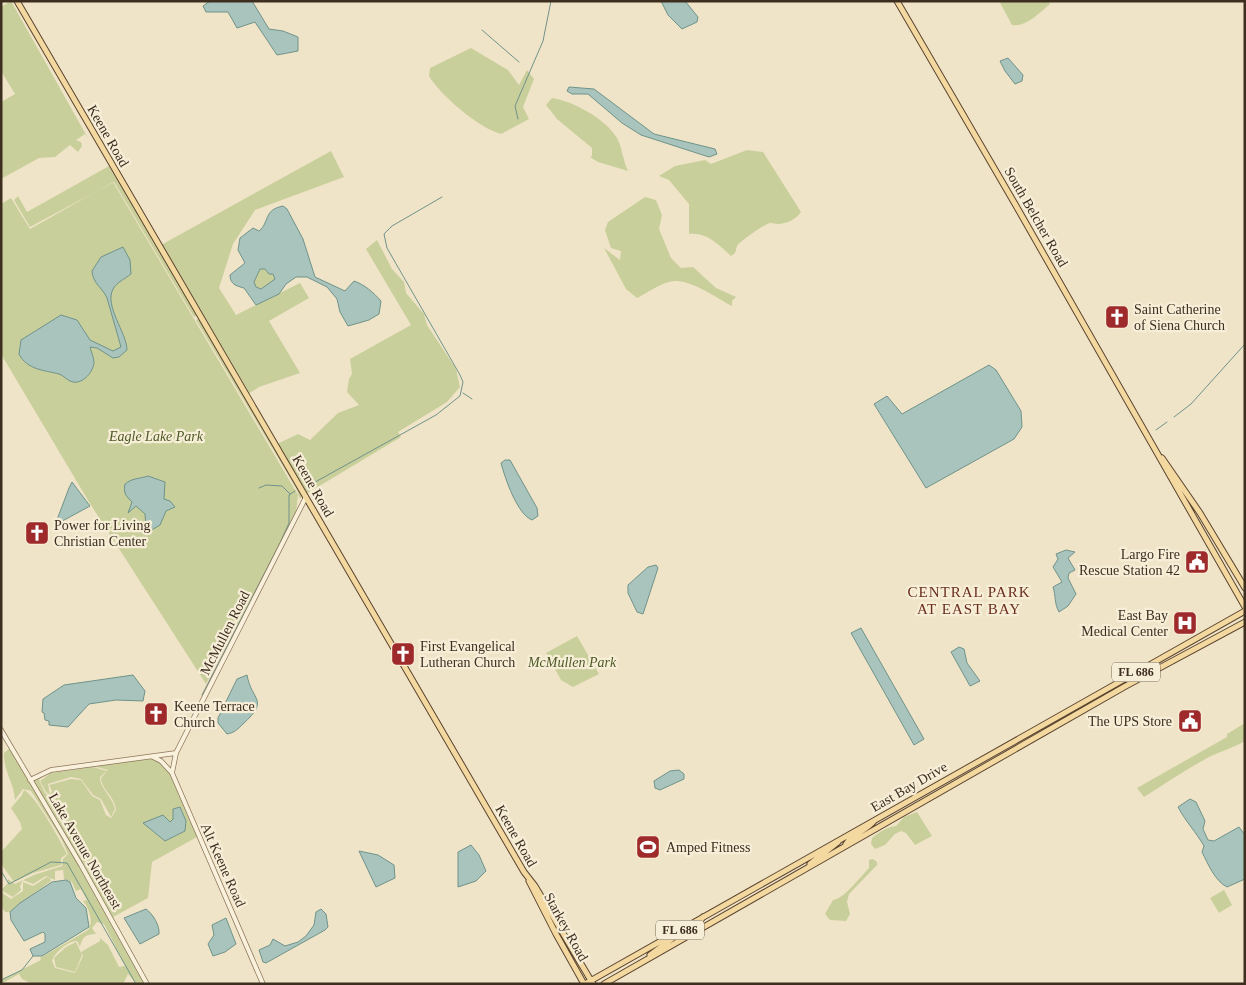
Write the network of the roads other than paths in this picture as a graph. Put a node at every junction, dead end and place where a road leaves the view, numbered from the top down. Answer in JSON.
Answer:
{"nodes":[{"id":1,"x":17,"y":1,"type":"edge"},
{"id":2,"x":897,"y":1,"type":"edge"},
{"id":3,"x":1153,"y":446,"type":"junction"},
{"id":4,"x":306,"y":497,"type":"junction"},
{"id":5,"x":1245,"y":588,"type":"edge"},
{"id":6,"x":1245,"y":607,"type":"edge"},
{"id":7,"x":1245,"y":611,"type":"edge"},
{"id":8,"x":1245,"y":622,"type":"edge"},
{"id":9,"x":1060,"y":715,"type":"junction"},
{"id":10,"x":1052,"y":728,"type":"junction"},
{"id":11,"x":1,"y":730,"type":"edge"},
{"id":12,"x":176,"y":753,"type":"junction"},
{"id":13,"x":150,"y":756,"type":"junction"},
{"id":14,"x":172,"y":773,"type":"junction"},
{"id":15,"x":30,"y":780,"type":"junction"},
{"id":16,"x":876,"y":819,"type":"junction"},
{"id":17,"x":839,"y":840,"type":"junction"},
{"id":18,"x":846,"y":845,"type":"junction"},
{"id":19,"x":808,"y":867,"type":"junction"},
{"id":20,"x":529,"y":881,"type":"joint"},
{"id":21,"x":704,"y":917,"type":"junction"},
{"id":22,"x":677,"y":931,"type":"junction"},
{"id":23,"x":680,"y":940,"type":"junction"},
{"id":24,"x":646,"y":959,"type":"junction"},
{"id":25,"x":588,"y":983,"type":"edge"},
{"id":26,"x":147,"y":984,"type":"edge"},
{"id":27,"x":263,"y":984,"type":"edge"},
{"id":28,"x":604,"y":984,"type":"edge"}],
"edges":[{"from":1,"to":4,"type":"main road","name":"Keene Road"},
{"from":2,"to":3,"type":"main road","name":"South Belcher Road"},
{"from":3,"to":5,"type":"main road","name":"South Belcher Road"},
{"from":3,"to":6,"type":"main road","name":"South Belcher Road"},
{"from":4,"to":12,"type":"street","name":"McMullen Road"},
{"from":4,"to":20,"type":"main road","name":"Keene Road"},
{"from":7,"to":9,"type":"main road","name":"East Bay Drive","number":"FL 686"},
{"from":8,"to":10,"type":"main road","name":"East Bay Drive","number":"FL 686"},
{"from":9,"to":10,"type":"main road"},
{"from":9,"to":16,"type":"main road","name":"East Bay Drive","number":"FL 686"},
{"from":10,"to":18,"type":"main road","name":"East Bay Drive","number":"FL 686"},
{"from":11,"to":15,"type":"street","name":"Lake Avenue Northeast"},
{"from":12,"to":13,"type":"street"},
{"from":12,"to":14,"type":"street"},
{"from":13,"to":14,"type":"street"},
{"from":13,"to":15,"type":"street"},
{"from":14,"to":27,"type":"street","name":"Alt Keene Road"},
{"from":15,"to":26,"type":"street","name":"Lake Avenue Northeast"},
{"from":16,"to":17,"type":"main road","name":"East Bay Drive","number":"FL 686"},
{"from":16,"to":18,"type":"main road"},
{"from":17,"to":19,"type":"main road"},
{"from":17,"to":21,"type":"main road","name":"East Bay Drive","number":"FL 686"},
{"from":18,"to":19,"type":"main road","name":"East Bay Drive","number":"FL 686"},
{"from":19,"to":23,"type":"main road","name":"East Bay Drive","number":"FL 686"},
{"from":20,"to":25,"type":"main road","name":"Starkey Road"},
{"from":21,"to":22,"type":"main road","name":"East Bay Drive","number":"FL 686"},
{"from":21,"to":23,"type":"main road"},
{"from":22,"to":24,"type":"main road"},
{"from":22,"to":25,"type":"main road","name":"East Bay Drive","number":"FL 686"},
{"from":23,"to":24,"type":"main road","name":"East Bay Drive","number":"FL 686"},
{"from":24,"to":28,"type":"main road","name":"East Bay Drive","number":"FL 686"}]}
